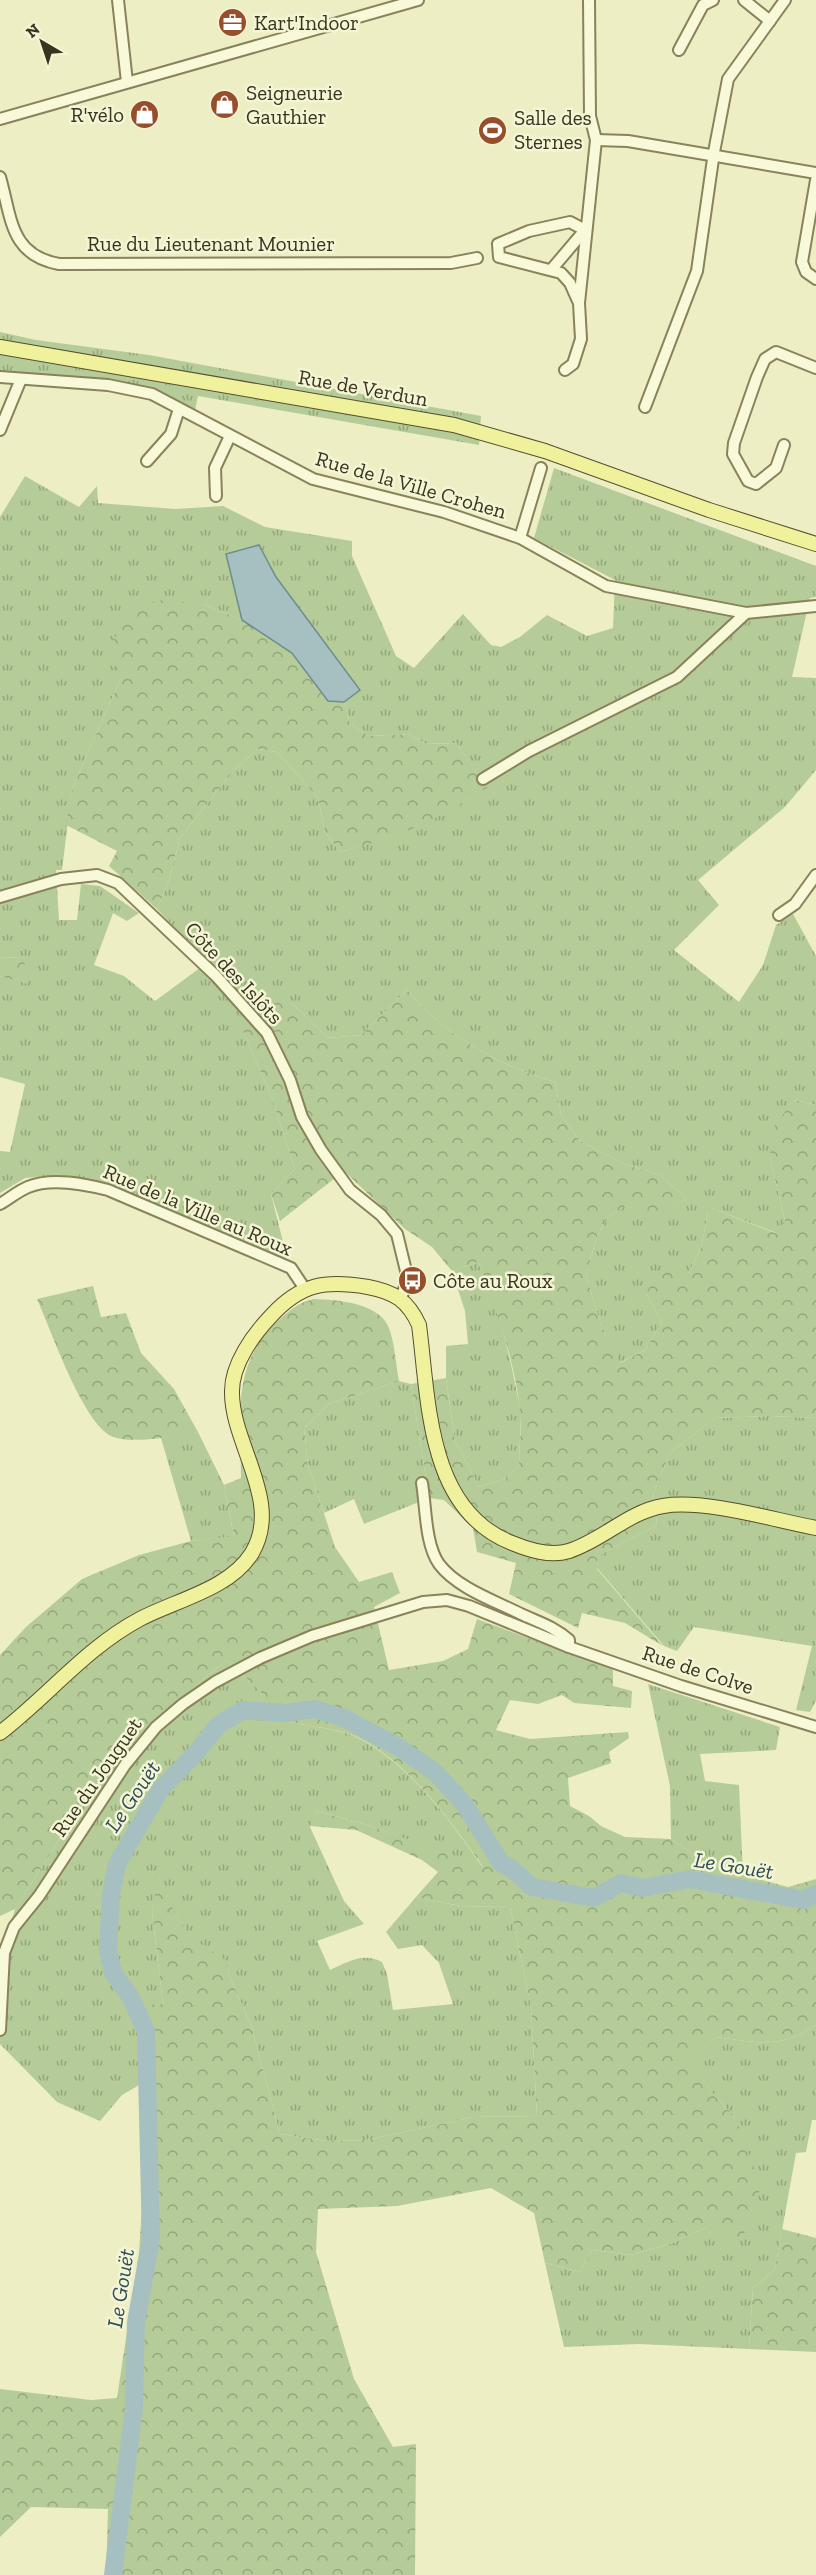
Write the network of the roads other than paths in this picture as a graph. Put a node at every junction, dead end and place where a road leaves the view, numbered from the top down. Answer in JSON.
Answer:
{"nodes":[{"id":1,"x":118,"y":0,"type":"edge"},
{"id":2,"x":418,"y":0,"type":"edge"},
{"id":3,"x":589,"y":0,"type":"edge"},
{"id":4,"x":713,"y":0,"type":"edge"},
{"id":5,"x":744,"y":0,"type":"edge"},
{"id":6,"x":785,"y":0,"type":"edge"},
{"id":7,"x":770,"y":21,"type":"junction"},
{"id":8,"x":680,"y":50,"type":"dead end"},
{"id":9,"x":127,"y":82,"type":"junction"},
{"id":10,"x":0,"y":119,"type":"edge"},
{"id":11,"x":596,"y":140,"type":"junction"},
{"id":12,"x":714,"y":158,"type":"junction"},
{"id":13,"x":816,"y":174,"type":"edge"},
{"id":14,"x":0,"y":177,"type":"edge"},
{"id":15,"x":816,"y":180,"type":"edge"},
{"id":16,"x":585,"y":230,"type":"junction"},
{"id":17,"x":477,"y":258,"type":"dead end"},
{"id":18,"x":551,"y":270,"type":"junction"},
{"id":19,"x":816,"y":279,"type":"edge"},
{"id":20,"x":579,"y":303,"type":"junction"},
{"id":21,"x":0,"y":347,"type":"edge"},
{"id":22,"x":816,"y":368,"type":"edge"},
{"id":23,"x":565,"y":370,"type":"dead end"},
{"id":24,"x":0,"y":377,"type":"edge"},
{"id":25,"x":21,"y":379,"type":"junction"},
{"id":26,"x":645,"y":407,"type":"dead end"},
{"id":27,"x":179,"y":409,"type":"junction"},
{"id":28,"x":0,"y":430,"type":"edge"},
{"id":29,"x":230,"y":435,"type":"junction"},
{"id":30,"x":784,"y":445,"type":"dead end"},
{"id":31,"x":147,"y":461,"type":"dead end"},
{"id":32,"x":541,"y":468,"type":"dead end"},
{"id":33,"x":216,"y":496,"type":"dead end"},
{"id":34,"x":709,"y":510,"type":"junction"},
{"id":35,"x":520,"y":538,"type":"junction"},
{"id":36,"x":816,"y":544,"type":"edge"},
{"id":37,"x":816,"y":553,"type":"edge"},
{"id":38,"x":816,"y":606,"type":"edge"},
{"id":39,"x":746,"y":613,"type":"junction"},
{"id":40,"x":483,"y":779,"type":"dead end"},
{"id":41,"x":816,"y":875,"type":"edge"},
{"id":42,"x":0,"y":897,"type":"edge"},
{"id":43,"x":779,"y":915,"type":"dead end"},
{"id":44,"x":0,"y":1204,"type":"edge"},
{"id":45,"x":305,"y":1289,"type":"junction"},
{"id":46,"x":401,"y":1298,"type":"junction"},
{"id":47,"x":422,"y":1483,"type":"dead end"},
{"id":48,"x":816,"y":1528,"type":"edge"},
{"id":49,"x":569,"y":1647,"type":"junction"},
{"id":50,"x":816,"y":1727,"type":"edge"},
{"id":51,"x":0,"y":1733,"type":"edge"},
{"id":52,"x":0,"y":2030,"type":"edge"}],
"edges":[{"from":1,"to":9,"type":"street"},
{"from":2,"to":9,"type":"street"},
{"from":3,"to":11,"type":"street"},
{"from":4,"to":8,"type":"street"},
{"from":5,"to":7,"type":"street"},
{"from":6,"to":7,"type":"street"},
{"from":7,"to":12,"type":"street"},
{"from":9,"to":10,"type":"street"},
{"from":11,"to":12,"type":"street"},
{"from":11,"to":16,"type":"street"},
{"from":12,"to":13,"type":"street"},
{"from":12,"to":26,"type":"street"},
{"from":14,"to":17,"type":"street","name":"Rue du Lieutenant Mounier"},
{"from":15,"to":19,"type":"street"},
{"from":16,"to":18,"type":"street"},
{"from":16,"to":18,"type":"street"},
{"from":16,"to":20,"type":"street"},
{"from":18,"to":20,"type":"street"},
{"from":20,"to":23,"type":"street"},
{"from":21,"to":34,"type":"main road","name":"Rue de Verdun"},
{"from":22,"to":30,"type":"street"},
{"from":24,"to":25,"type":"street","name":"Rue de la Ville Crohen"},
{"from":25,"to":27,"type":"street","name":"Rue de la Ville Crohen"},
{"from":25,"to":28,"type":"street"},
{"from":27,"to":29,"type":"street","name":"Rue de la Ville Crohen"},
{"from":27,"to":31,"type":"street"},
{"from":29,"to":33,"type":"street"},
{"from":29,"to":35,"type":"street","name":"Rue de la Ville Crohen"},
{"from":32,"to":35,"type":"street"},
{"from":34,"to":36,"type":"main road","name":"Rue de Verdun"},
{"from":34,"to":37,"type":"main road","name":"Rue de Verdun"},
{"from":35,"to":39,"type":"street","name":"Rue de la Ville Crohen"},
{"from":38,"to":39,"type":"street","name":"Rue de la Ville Crohen"},
{"from":39,"to":40,"type":"street"},
{"from":41,"to":43,"type":"street"},
{"from":42,"to":46,"type":"street","name":"Côte des Islôts"},
{"from":44,"to":45,"type":"street","name":"Rue de la Ville au Roux"},
{"from":45,"to":46,"type":"main road"},
{"from":45,"to":51,"type":"main road"},
{"from":46,"to":48,"type":"main road"},
{"from":47,"to":49,"type":"street"},
{"from":49,"to":50,"type":"street","name":"Rue de Colve"},
{"from":49,"to":52,"type":"street","name":"Rue du Jouguet"}]}
